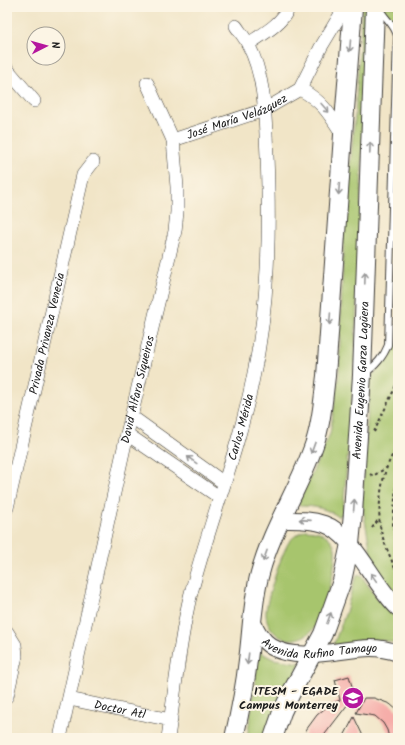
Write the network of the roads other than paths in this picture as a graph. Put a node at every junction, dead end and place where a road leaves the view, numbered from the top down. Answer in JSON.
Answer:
{"nodes":[{"id":1,"x":289,"y":7,"type":"edge"},
{"id":2,"x":345,"y":7,"type":"edge"},
{"id":3,"x":353,"y":7,"type":"edge"},
{"id":4,"x":375,"y":7,"type":"edge"},
{"id":5,"x":378,"y":7,"type":"edge"},
{"id":6,"x":236,"y":26,"type":"dead end"},
{"id":7,"x":248,"y":44,"type":"junction"},
{"id":8,"x":7,"y":69,"type":"edge"},
{"id":9,"x":147,"y":83,"type":"dead end"},
{"id":10,"x":300,"y":89,"type":"junction"},
{"id":11,"x":34,"y":101,"type":"dead end"},
{"id":12,"x":264,"y":110,"type":"junction"},
{"id":13,"x":343,"y":135,"type":"junction"},
{"id":14,"x":173,"y":140,"type":"junction"},
{"id":15,"x":93,"y":162,"type":"dead end"},
{"id":16,"x":362,"y":375,"type":"junction"},
{"id":17,"x":132,"y":417,"type":"junction"},
{"id":18,"x":127,"y":434,"type":"junction"},
{"id":19,"x":224,"y":483,"type":"junction"},
{"id":20,"x":219,"y":497,"type":"junction"},
{"id":21,"x":7,"y":508,"type":"edge"},
{"id":22,"x":281,"y":520,"type":"junction"},
{"id":23,"x":350,"y":544,"type":"junction"},
{"id":24,"x":398,"y":608,"type":"edge"},
{"id":25,"x":252,"y":620,"type":"junction"},
{"id":26,"x":7,"y":632,"type":"edge"},
{"id":27,"x":398,"y":653,"type":"edge"},
{"id":28,"x":313,"y":654,"type":"junction"},
{"id":29,"x":7,"y":696,"type":"edge"},
{"id":30,"x":69,"y":699,"type":"junction"},
{"id":31,"x":171,"y":720,"type":"junction"},
{"id":32,"x":60,"y":738,"type":"edge"},
{"id":33,"x":168,"y":738,"type":"edge"},
{"id":34,"x":234,"y":738,"type":"edge"},
{"id":35,"x":273,"y":738,"type":"edge"}],
"edges":[{"from":1,"to":7,"type":"street"},
{"from":2,"to":10,"type":"street","name":"José María Velázquez"},
{"from":3,"to":13,"type":"main road","one_way":true},
{"from":16,"to":4,"type":"main road","name":"Avenida Eugenio Garza Lagüera","one_way":true},
{"from":5,"to":16,"type":"lane"},
{"from":6,"to":7,"type":"street","name":"Carlos Mérida"},
{"from":7,"to":12,"type":"street","name":"Carlos Mérida"},
{"from":8,"to":11,"type":"street"},
{"from":9,"to":14,"type":"street","name":"David Alfaro Siqueiros"},
{"from":10,"to":12,"type":"street","name":"José María Velázquez"},
{"from":10,"to":13,"type":"street","name":"José María Velázquez","one_way":true},
{"from":12,"to":14,"type":"street","name":"José María Velázquez"},
{"from":12,"to":19,"type":"street","name":"Carlos Mérida"},
{"from":13,"to":22,"type":"main road","one_way":true},
{"from":14,"to":17,"type":"street","name":"David Alfaro Siqueiros"},
{"from":15,"to":21,"type":"street","name":"Privada Privanza Venecia"},
{"from":23,"to":16,"type":"main road","name":"Avenida Eugenio Garza Lagüera","one_way":true},
{"from":17,"to":18,"type":"street","name":"David Alfaro Siqueiros"},
{"from":19,"to":17,"type":"street","one_way":true},
{"from":18,"to":20,"type":"street"},
{"from":18,"to":30,"type":"street","name":"David Alfaro Siqueiros"},
{"from":19,"to":20,"type":"street","name":"Carlos Mérida"},
{"from":20,"to":31,"type":"street","name":"Carlos Mérida"},
{"from":23,"to":22,"type":"street","one_way":true},
{"from":22,"to":25,"type":"main road","one_way":true},
{"from":24,"to":23,"type":"street","one_way":true},
{"from":28,"to":23,"type":"main road","name":"Avenida Eugenio Garza Lagüera","one_way":true},
{"from":25,"to":28,"type":"street","name":"Avenida Rufino Tamayo"},
{"from":25,"to":34,"type":"main road","one_way":true},
{"from":26,"to":29,"type":"street"},
{"from":27,"to":28,"type":"street","name":"Avenida Rufino Tamayo"},
{"from":28,"to":35,"type":"main road","name":"Avenida Eugenio Garza Lagüera"},
{"from":30,"to":31,"type":"street","name":"Doctor Atl"},
{"from":30,"to":32,"type":"street","name":"David Alfaro Siqueiros"},
{"from":31,"to":33,"type":"street","name":"Carlos Mérida"}]}
